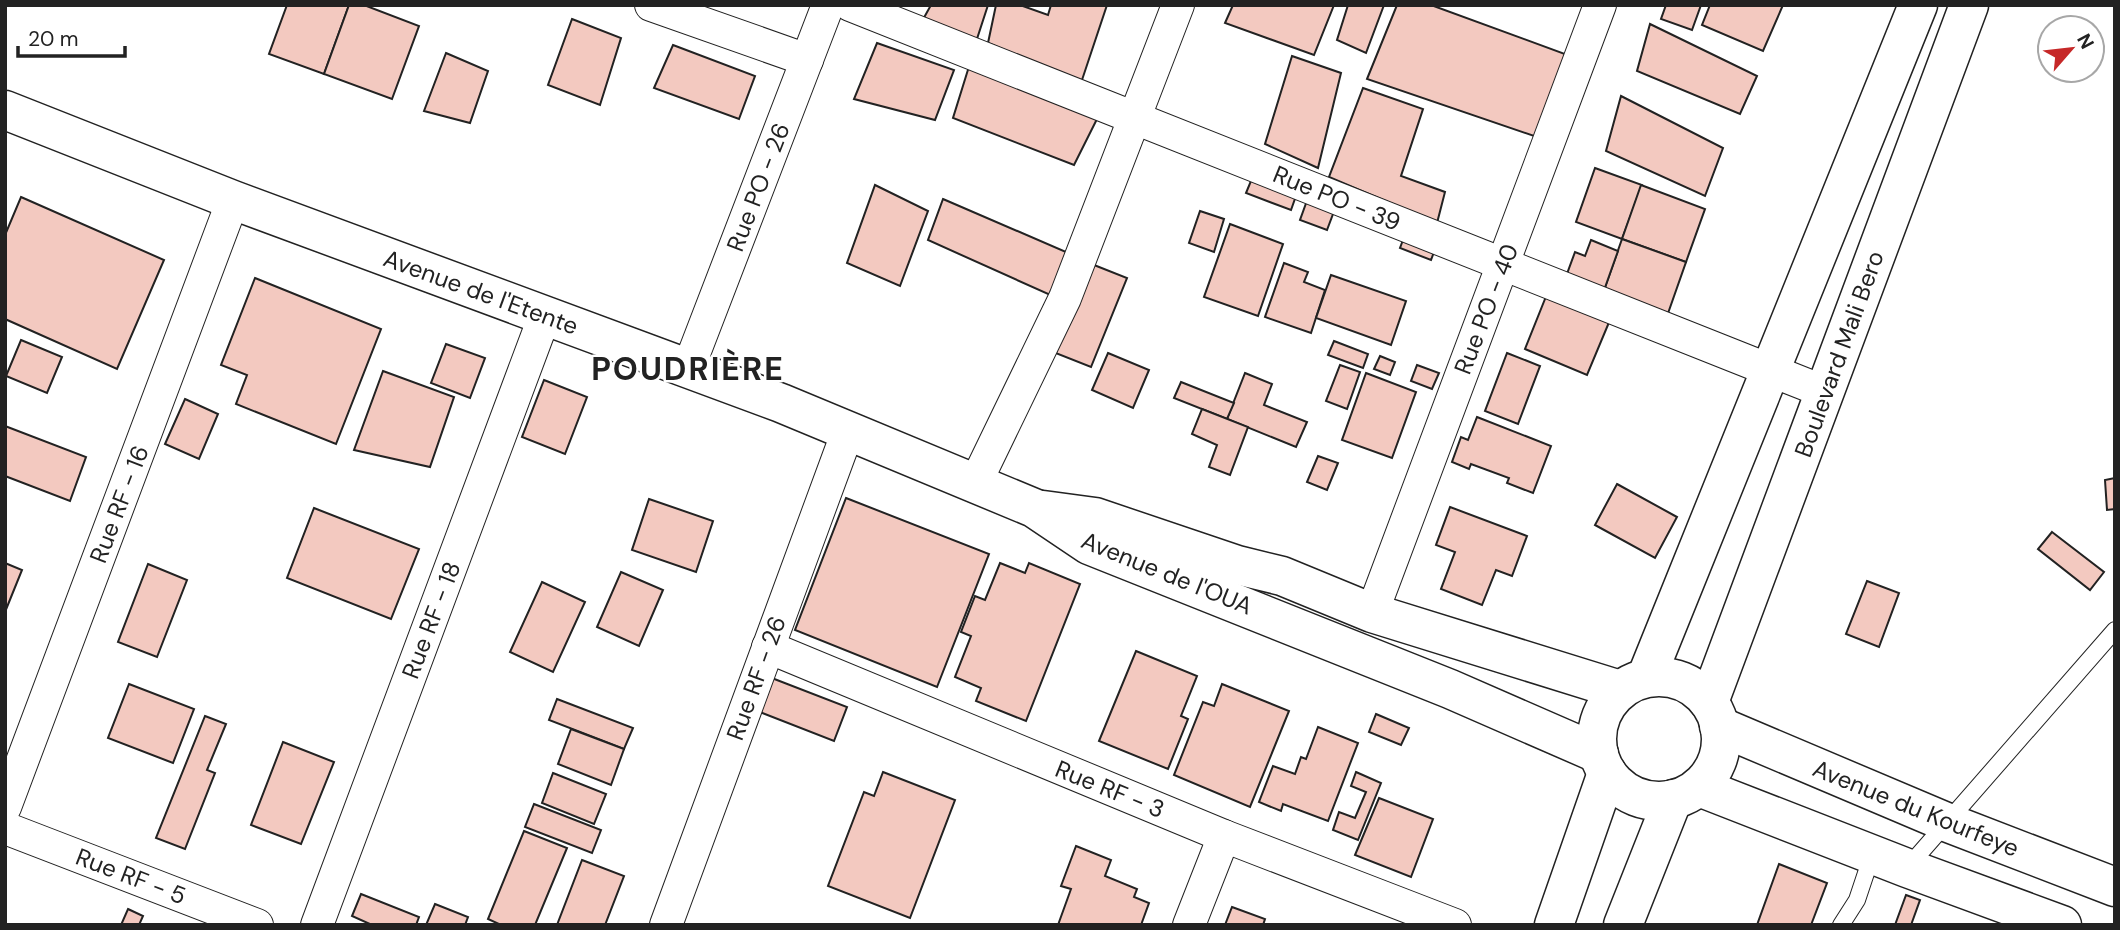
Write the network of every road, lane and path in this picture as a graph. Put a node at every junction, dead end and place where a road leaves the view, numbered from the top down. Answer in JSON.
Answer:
{"nodes":[{"id":1,"x":651,"y":5,"type":"edge"},
{"id":2,"x":828,"y":5,"type":"edge"},
{"id":3,"x":850,"y":5,"type":"edge"},
{"id":4,"x":1178,"y":5,"type":"edge"},
{"id":5,"x":1600,"y":5,"type":"edge"},
{"id":6,"x":1918,"y":5,"type":"edge"},
{"id":7,"x":1969,"y":5,"type":"edge"},
{"id":8,"x":807,"y":60,"type":"junction"},
{"id":9,"x":5,"y":110,"type":"edge"},
{"id":10,"x":1134,"y":118,"type":"junction"},
{"id":11,"x":233,"y":200,"type":"junction"},
{"id":12,"x":1503,"y":264,"type":"junction"},
{"id":13,"x":545,"y":315,"type":"junction"},
{"id":14,"x":688,"y":369,"type":"junction"},
{"id":15,"x":1770,"y":370,"type":"junction"},
{"id":16,"x":1825,"y":392,"type":"junction"},
{"id":17,"x":848,"y":431,"type":"junction"},
{"id":18,"x":975,"y":484,"type":"junction"},
{"id":19,"x":1034,"y":508,"type":"junction"},
{"id":20,"x":1372,"y":613,"type":"junction"},
{"id":21,"x":2115,"y":630,"type":"edge"},
{"id":22,"x":768,"y":647,"type":"junction"},
{"id":23,"x":1633,"y":684,"type":"junction"},
{"id":24,"x":1714,"y":714,"type":"junction"},
{"id":25,"x":1603,"y":763,"type":"junction"},
{"id":26,"x":1686,"y":793,"type":"junction"},
{"id":27,"x":5,"y":807,"type":"edge"},
{"id":28,"x":1946,"y":822,"type":"junction"},
{"id":29,"x":5,"y":828,"type":"edge"},
{"id":30,"x":1224,"y":836,"type":"junction"},
{"id":31,"x":1889,"y":862,"type":"junction"},
{"id":32,"x":2115,"y":887,"type":"edge"},
{"id":33,"x":257,"y":925,"type":"edge"},
{"id":34,"x":317,"y":925,"type":"edge"},
{"id":35,"x":666,"y":925,"type":"edge"},
{"id":36,"x":1189,"y":925,"type":"edge"},
{"id":37,"x":1455,"y":925,"type":"edge"},
{"id":38,"x":1554,"y":925,"type":"edge"},
{"id":39,"x":1623,"y":925,"type":"edge"},
{"id":40,"x":1841,"y":925,"type":"edge"},
{"id":41,"x":2062,"y":925,"type":"edge"}],
"edges":[{"from":1,"to":8,"type":"street"},
{"from":2,"to":8,"type":"street","name":"Rue PO - 26"},
{"from":3,"to":10,"type":"street","name":"Rue PO - 39"},
{"from":4,"to":10,"type":"street"},
{"from":5,"to":12,"type":"street","name":"Rue PO - 40"},
{"from":6,"to":15,"type":"main road"},
{"from":7,"to":16,"type":"main road","name":"Boulevard Mali Bero"},
{"from":8,"to":14,"type":"street","name":"Rue PO - 26"},
{"from":9,"to":11,"type":"main road","name":"Avenue de l'Etente"},
{"from":10,"to":12,"type":"street","name":"Rue PO - 39"},
{"from":10,"to":18,"type":"street"},
{"from":11,"to":13,"type":"main road","name":"Avenue de l'Etente"},
{"from":11,"to":27,"type":"street","name":"Rue RF - 16"},
{"from":12,"to":15,"type":"street","name":"Rue PO - 39"},
{"from":12,"to":20,"type":"street","name":"Rue PO - 40"},
{"from":13,"to":14,"type":"main road","name":"Avenue de l'Etente"},
{"from":13,"to":34,"type":"street","name":"Rue RF - 18"},
{"from":14,"to":17,"type":"main road","name":"Avenue de l'Etente"},
{"from":15,"to":16,"type":"street","name":"Rue PO - 39"},
{"from":15,"to":23,"type":"main road"},
{"from":16,"to":24,"type":"main road","name":"Boulevard Mali Bero"},
{"from":17,"to":18,"type":"main road","name":"Avenue de l'Etente"},
{"from":17,"to":22,"type":"street","name":"Rue RF - 26"},
{"from":18,"to":19,"type":"main road","name":"Avenue de l'Etente"},
{"from":19,"to":20,"type":"main road","name":"Avenue de l'OUA"},
{"from":19,"to":25,"type":"main road","name":"Avenue de l'OUA"},
{"from":20,"to":23,"type":"main road","name":"Avenue de l'OUA"},
{"from":21,"to":28,"type":"lane"},
{"from":22,"to":30,"type":"street","name":"Rue RF - 3"},
{"from":22,"to":35,"type":"street","name":"Rue RF - 26"},
{"from":23,"to":24,"type":"main road"},
{"from":23,"to":25,"type":"main road"},
{"from":24,"to":26,"type":"main road"},
{"from":24,"to":28,"type":"main road","name":"Avenue du Kourfeye"},
{"from":25,"to":26,"type":"main road"},
{"from":25,"to":38,"type":"main road"},
{"from":26,"to":31,"type":"main road"},
{"from":26,"to":39,"type":"main road"},
{"from":28,"to":31,"type":"lane"},
{"from":28,"to":32,"type":"main road","name":"Avenue du Kourfeye"},
{"from":29,"to":33,"type":"street","name":"Rue RF - 5"},
{"from":30,"to":36,"type":"street"},
{"from":30,"to":37,"type":"street","name":"Rue RF - 3"},
{"from":31,"to":40,"type":"lane"},
{"from":31,"to":41,"type":"main road"}]}
